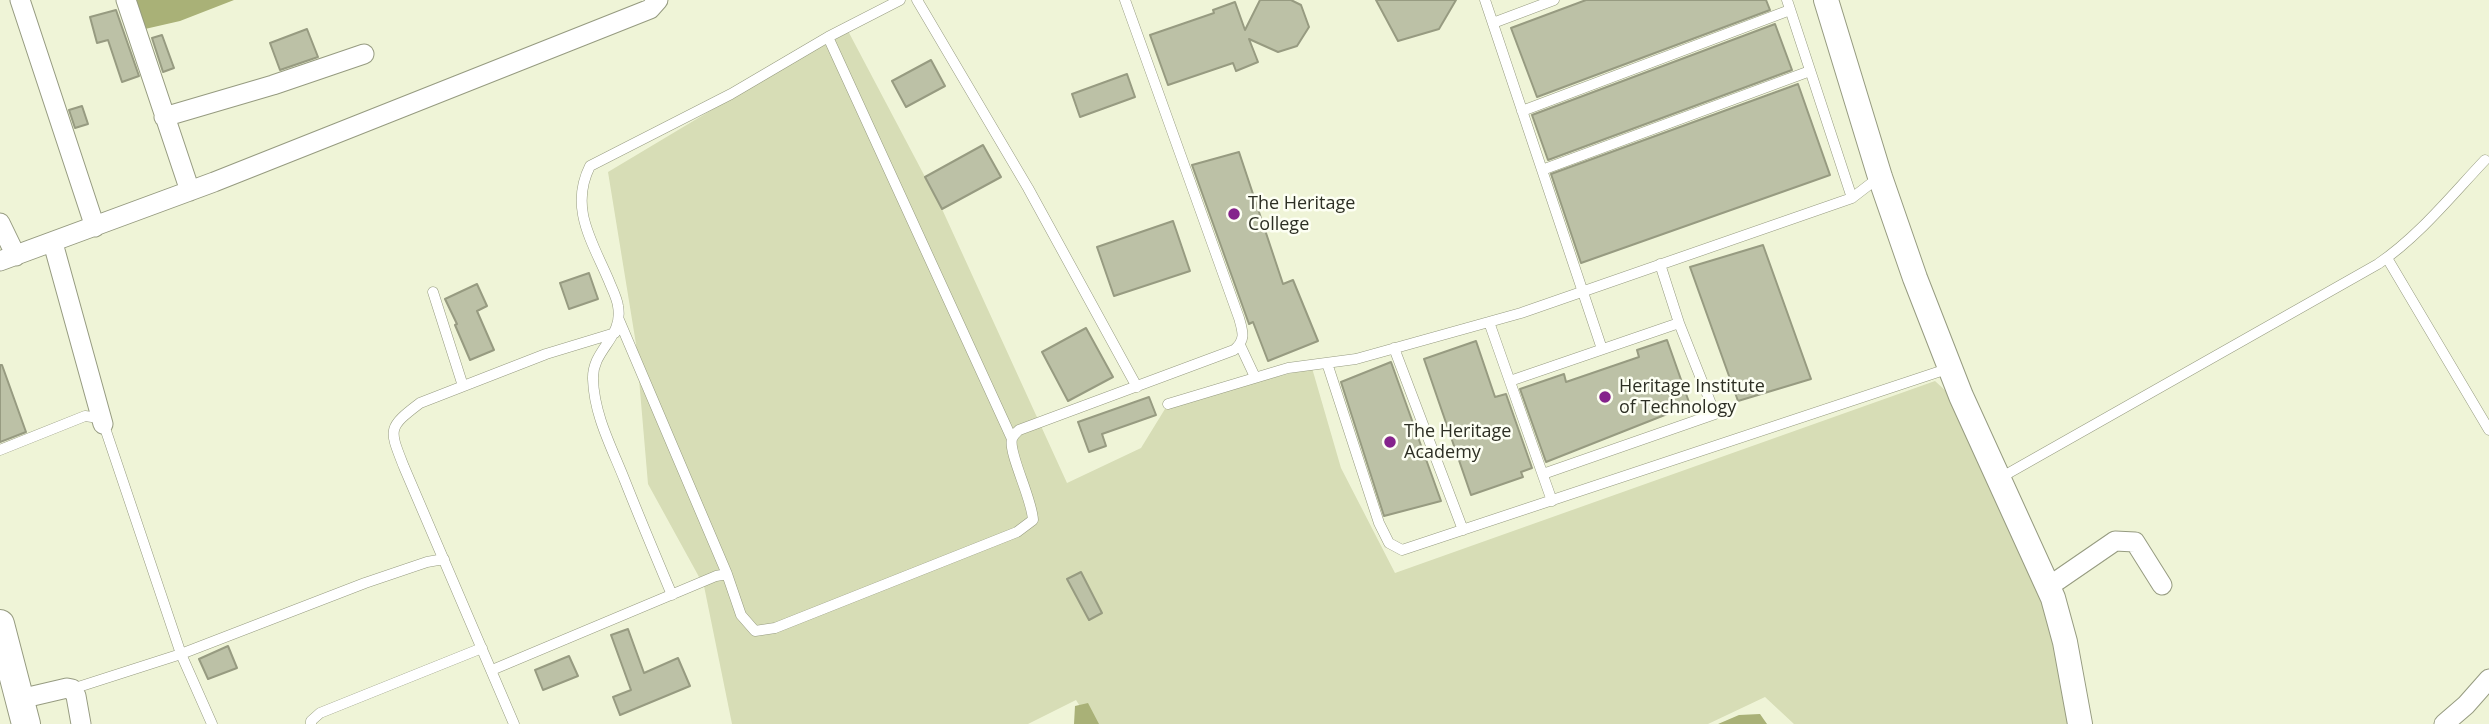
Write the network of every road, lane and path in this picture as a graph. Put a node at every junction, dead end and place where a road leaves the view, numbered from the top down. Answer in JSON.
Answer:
{"nodes":[{"id":1,"x":20,"y":0,"type":"edge"},
{"id":2,"x":126,"y":0,"type":"edge"},
{"id":3,"x":658,"y":0,"type":"edge"},
{"id":4,"x":900,"y":0,"type":"edge"},
{"id":5,"x":917,"y":0,"type":"edge"},
{"id":6,"x":1125,"y":0,"type":"edge"},
{"id":7,"x":1485,"y":0,"type":"edge"},
{"id":8,"x":1554,"y":0,"type":"edge"},
{"id":9,"x":1826,"y":0,"type":"edge"},
{"id":10,"x":1789,"y":5,"type":"edge"},
{"id":11,"x":1493,"y":23,"type":"junction"},
{"id":12,"x":828,"y":37,"type":"junction"},
{"id":13,"x":364,"y":54,"type":"dead end"},
{"id":14,"x":1810,"y":71,"type":"junction"},
{"id":15,"x":1522,"y":111,"type":"junction"},
{"id":16,"x":164,"y":117,"type":"junction"},
{"id":17,"x":2485,"y":160,"type":"dead end"},
{"id":18,"x":1542,"y":170,"type":"junction"},
{"id":19,"x":1880,"y":177,"type":"junction"},
{"id":20,"x":190,"y":191,"type":"junction"},
{"id":21,"x":1852,"y":198,"type":"junction"},
{"id":22,"x":0,"y":223,"type":"edge"},
{"id":23,"x":95,"y":227,"type":"junction"},
{"id":24,"x":53,"y":243,"type":"junction"},
{"id":25,"x":8,"y":258,"type":"edge"},
{"id":26,"x":2387,"y":258,"type":"junction"},
{"id":27,"x":1660,"y":264,"type":"junction"},
{"id":28,"x":433,"y":292,"type":"dead end"},
{"id":29,"x":1582,"y":292,"type":"junction"},
{"id":30,"x":619,"y":320,"type":"junction"},
{"id":31,"x":1489,"y":322,"type":"junction"},
{"id":32,"x":1679,"y":323,"type":"junction"},
{"id":33,"x":615,"y":333,"type":"junction"},
{"id":34,"x":1240,"y":345,"type":"junction"},
{"id":35,"x":1394,"y":348,"type":"junction"},
{"id":36,"x":1602,"y":349,"type":"junction"},
{"id":37,"x":1328,"y":363,"type":"junction"},
{"id":38,"x":1950,"y":368,"type":"junction"},
{"id":39,"x":1255,"y":377,"type":"junction"},
{"id":40,"x":1510,"y":380,"type":"junction"},
{"id":41,"x":463,"y":386,"type":"junction"},
{"id":42,"x":1137,"y":387,"type":"junction"},
{"id":43,"x":1168,"y":404,"type":"dead end"},
{"id":44,"x":103,"y":424,"type":"junction"},
{"id":45,"x":2489,"y":430,"type":"edge"},
{"id":46,"x":1012,"y":439,"type":"junction"},
{"id":47,"x":0,"y":450,"type":"edge"},
{"id":48,"x":1543,"y":474,"type":"junction"},
{"id":49,"x":1999,"y":479,"type":"junction"},
{"id":50,"x":1552,"y":501,"type":"junction"},
{"id":51,"x":1463,"y":530,"type":"junction"},
{"id":52,"x":444,"y":559,"type":"junction"},
{"id":53,"x":727,"y":575,"type":"junction"},
{"id":54,"x":2048,"y":586,"type":"junction"},
{"id":55,"x":2162,"y":586,"type":"dead end"},
{"id":56,"x":671,"y":594,"type":"junction"},
{"id":57,"x":1,"y":630,"type":"edge"},
{"id":58,"x":482,"y":648,"type":"junction"},
{"id":59,"x":181,"y":654,"type":"junction"},
{"id":60,"x":492,"y":670,"type":"junction"},
{"id":61,"x":2489,"y":680,"type":"edge"},
{"id":62,"x":65,"y":689,"type":"junction"},
{"id":63,"x":26,"y":706,"type":"edge"},
{"id":64,"x":308,"y":723,"type":"edge"},
{"id":65,"x":81,"y":724,"type":"edge"},
{"id":66,"x":212,"y":724,"type":"edge"},
{"id":67,"x":514,"y":724,"type":"edge"},
{"id":68,"x":2080,"y":724,"type":"edge"},
{"id":69,"x":2444,"y":724,"type":"edge"}],
"edges":[{"from":1,"to":23,"type":"street"},
{"from":2,"to":16,"type":"street"},
{"from":3,"to":20,"type":"street"},
{"from":4,"to":12,"type":"lane"},
{"from":5,"to":42,"type":"lane"},
{"from":6,"to":34,"type":"lane"},
{"from":7,"to":11,"type":"lane"},
{"from":8,"to":11,"type":"lane"},
{"from":9,"to":19,"type":"street"},
{"from":10,"to":14,"type":"lane"},
{"from":10,"to":15,"type":"lane"},
{"from":11,"to":15,"type":"lane"},
{"from":12,"to":30,"type":"lane"},
{"from":12,"to":46,"type":"lane"},
{"from":13,"to":16,"type":"street"},
{"from":14,"to":18,"type":"lane"},
{"from":14,"to":21,"type":"lane"},
{"from":15,"to":18,"type":"lane"},
{"from":16,"to":20,"type":"street"},
{"from":17,"to":26,"type":"lane"},
{"from":18,"to":29,"type":"lane"},
{"from":19,"to":21,"type":"lane"},
{"from":19,"to":38,"type":"street"},
{"from":20,"to":23,"type":"street"},
{"from":21,"to":27,"type":"lane"},
{"from":22,"to":25,"type":"street"},
{"from":23,"to":24,"type":"street"},
{"from":24,"to":25,"type":"street"},
{"from":24,"to":44,"type":"street"},
{"from":26,"to":45,"type":"lane"},
{"from":26,"to":49,"type":"lane"},
{"from":27,"to":29,"type":"lane"},
{"from":27,"to":32,"type":"lane"},
{"from":28,"to":41,"type":"lane"},
{"from":29,"to":31,"type":"lane"},
{"from":29,"to":36,"type":"lane"},
{"from":30,"to":33,"type":"lane"},
{"from":30,"to":53,"type":"lane"},
{"from":31,"to":35,"type":"lane"},
{"from":31,"to":40,"type":"lane"},
{"from":32,"to":36,"type":"lane"},
{"from":32,"to":48,"type":"lane"},
{"from":33,"to":41,"type":"lane"},
{"from":33,"to":56,"type":"lane"},
{"from":34,"to":39,"type":"lane"},
{"from":34,"to":42,"type":"lane"},
{"from":35,"to":37,"type":"lane"},
{"from":35,"to":51,"type":"lane"},
{"from":36,"to":40,"type":"lane"},
{"from":37,"to":39,"type":"lane"},
{"from":37,"to":51,"type":"lane"},
{"from":38,"to":49,"type":"street"},
{"from":38,"to":50,"type":"lane"},
{"from":39,"to":43,"type":"lane"},
{"from":40,"to":48,"type":"lane"},
{"from":41,"to":52,"type":"lane"},
{"from":42,"to":46,"type":"lane"},
{"from":44,"to":47,"type":"lane"},
{"from":44,"to":59,"type":"lane"},
{"from":46,"to":53,"type":"lane"},
{"from":48,"to":50,"type":"lane"},
{"from":49,"to":54,"type":"street"},
{"from":50,"to":51,"type":"lane"},
{"from":52,"to":58,"type":"lane"},
{"from":52,"to":59,"type":"lane"},
{"from":53,"to":56,"type":"lane"},
{"from":54,"to":55,"type":"street"},
{"from":54,"to":68,"type":"street"},
{"from":56,"to":60,"type":"lane"},
{"from":57,"to":63,"type":"main road"},
{"from":58,"to":60,"type":"lane"},
{"from":58,"to":64,"type":"lane"},
{"from":59,"to":62,"type":"lane"},
{"from":59,"to":66,"type":"lane"},
{"from":60,"to":67,"type":"lane"},
{"from":61,"to":69,"type":"street"},
{"from":62,"to":63,"type":"street"},
{"from":62,"to":65,"type":"street"}]}
